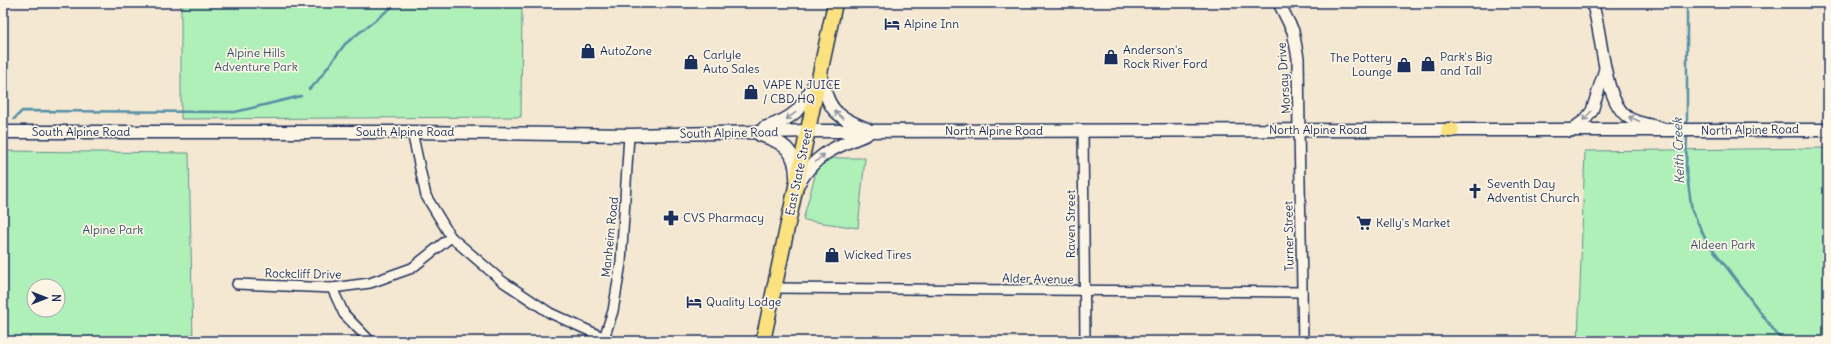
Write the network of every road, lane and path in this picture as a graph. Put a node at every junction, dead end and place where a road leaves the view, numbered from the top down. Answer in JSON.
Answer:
{"nodes":[{"id":1,"x":835,"y":3,"type":"edge"},
{"id":2,"x":1279,"y":3,"type":"edge"},
{"id":3,"x":1592,"y":3,"type":"edge"},
{"id":4,"x":1605,"y":69,"type":"junction"},
{"id":5,"x":820,"y":73,"type":"junction"},
{"id":6,"x":1083,"y":130,"type":"junction"},
{"id":7,"x":1299,"y":130,"type":"junction"},
{"id":8,"x":1828,"y":130,"type":"edge"},
{"id":9,"x":808,"y":131,"type":"junction"},
{"id":10,"x":873,"y":131,"type":"junction"},
{"id":11,"x":1570,"y":131,"type":"junction"},
{"id":12,"x":1670,"y":131,"type":"junction"},
{"id":13,"x":3,"y":132,"type":"edge"},
{"id":14,"x":412,"y":132,"type":"junction"},
{"id":15,"x":751,"y":133,"type":"junction"},
{"id":16,"x":629,"y":135,"type":"junction"},
{"id":17,"x":796,"y":188,"type":"junction"},
{"id":18,"x":451,"y":237,"type":"junction"},
{"id":19,"x":237,"y":284,"type":"dead end"},
{"id":20,"x":332,"y":288,"type":"junction"},
{"id":21,"x":773,"y":288,"type":"junction"},
{"id":22,"x":1084,"y":291,"type":"junction"},
{"id":23,"x":1302,"y":292,"type":"junction"},
{"id":24,"x":604,"y":340,"type":"edge"},
{"id":25,"x":370,"y":341,"type":"edge"},
{"id":26,"x":763,"y":341,"type":"edge"},
{"id":27,"x":1085,"y":341,"type":"edge"},
{"id":28,"x":1303,"y":341,"type":"edge"}],
"edges":[{"from":1,"to":5,"type":"main road","name":"East State Street"},
{"from":2,"to":7,"type":"street","name":"Morsay Drive"},
{"from":3,"to":4,"type":"street"},
{"from":4,"to":11,"type":"street","one_way":true},
{"from":12,"to":4,"type":"street","one_way":true},
{"from":5,"to":9,"type":"main road","name":"East State Street"},
{"from":10,"to":5,"type":"main road","one_way":true},
{"from":5,"to":15,"type":"main road","one_way":true},
{"from":6,"to":7,"type":"main road","name":"North Alpine Road"},
{"from":6,"to":10,"type":"main road","name":"North Alpine Road"},
{"from":6,"to":22,"type":"street","name":"Raven Street"},
{"from":7,"to":11,"type":"main road","name":"North Alpine Road"},
{"from":7,"to":23,"type":"street","name":"Turner Street"},
{"from":8,"to":12,"type":"main road","name":"North Alpine Road"},
{"from":9,"to":10,"type":"main road","name":"North Alpine Road"},
{"from":9,"to":15,"type":"main road","name":"South Alpine Road"},
{"from":9,"to":17,"type":"main road","name":"East State Street"},
{"from":17,"to":10,"type":"main road","one_way":true},
{"from":11,"to":12,"type":"main road","name":"North Alpine Road"},
{"from":13,"to":14,"type":"main road","name":"South Alpine Road"},
{"from":14,"to":16,"type":"main road","name":"South Alpine Road"},
{"from":14,"to":18,"type":"street"},
{"from":15,"to":16,"type":"main road","name":"South Alpine Road"},
{"from":15,"to":17,"type":"main road"},
{"from":16,"to":24,"type":"street","name":"Manheim Road"},
{"from":17,"to":21,"type":"main road","name":"East State Street"},
{"from":18,"to":20,"type":"street","name":"Rockcliff Drive"},
{"from":18,"to":24,"type":"street"},
{"from":19,"to":20,"type":"street","name":"Rockcliff Drive"},
{"from":20,"to":25,"type":"street"},
{"from":21,"to":22,"type":"street","name":"Alder Avenue"},
{"from":21,"to":26,"type":"main road","name":"East State Street"},
{"from":22,"to":23,"type":"street","name":"Alder Avenue"},
{"from":22,"to":27,"type":"street","name":"Raven Street"},
{"from":23,"to":28,"type":"street","name":"Turner Street"}]}
